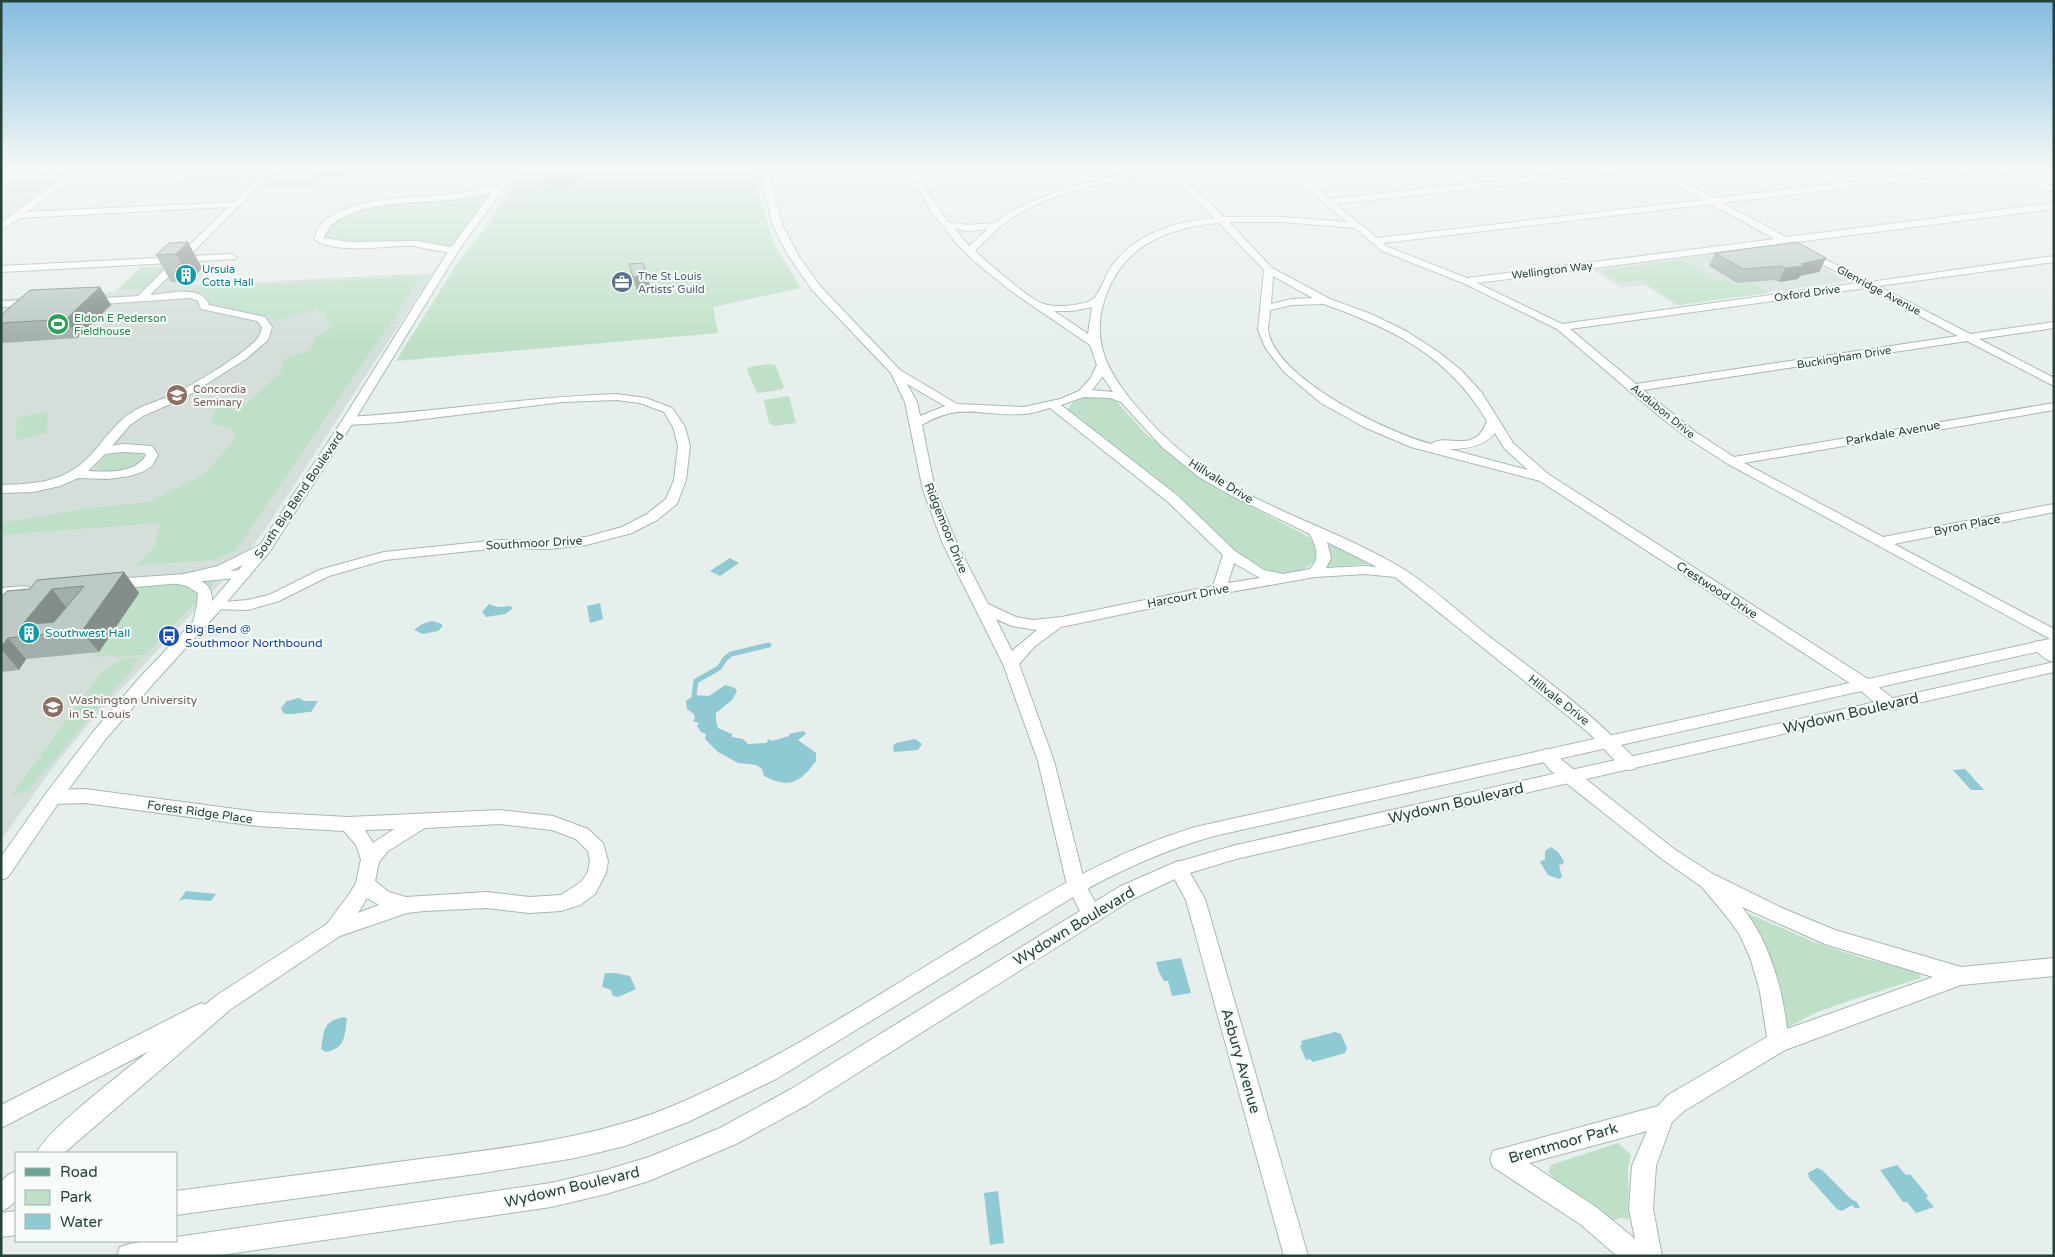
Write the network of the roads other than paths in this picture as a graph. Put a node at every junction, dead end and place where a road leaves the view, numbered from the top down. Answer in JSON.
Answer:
{"nodes":[{"id":1,"x":1358,"y":226,"type":"edge"},
{"id":2,"x":215,"y":227,"type":"edge"},
{"id":3,"x":323,"y":227,"type":"edge"},
{"id":4,"x":471,"y":227,"type":"edge"},
{"id":5,"x":778,"y":227,"type":"edge"},
{"id":6,"x":948,"y":227,"type":"edge"},
{"id":7,"x":960,"y":227,"type":"edge"},
{"id":8,"x":981,"y":227,"type":"edge"},
{"id":9,"x":995,"y":227,"type":"edge"},
{"id":10,"x":1182,"y":227,"type":"edge"},
{"id":11,"x":1228,"y":227,"type":"edge"},
{"id":12,"x":1499,"y":227,"type":"edge"},
{"id":13,"x":1760,"y":227,"type":"edge"},
{"id":14,"x":1891,"y":227,"type":"edge"},
{"id":15,"x":1785,"y":240,"type":"junction"},
{"id":16,"x":1375,"y":241,"type":"junction"},
{"id":17,"x":454,"y":250,"type":"junction"},
{"id":18,"x":970,"y":250,"type":"junction"},
{"id":19,"x":232,"y":257,"type":"dead end"},
{"id":20,"x":182,"y":260,"type":"junction"},
{"id":21,"x":2054,"y":260,"type":"edge"},
{"id":22,"x":1,"y":269,"type":"edge"},
{"id":23,"x":1268,"y":270,"type":"junction"},
{"id":24,"x":1466,"y":281,"type":"junction"},
{"id":25,"x":1869,"y":285,"type":"junction"},
{"id":26,"x":141,"y":298,"type":"junction"},
{"id":27,"x":1098,"y":300,"type":"junction"},
{"id":28,"x":1326,"y":301,"type":"junction"},
{"id":29,"x":78,"y":302,"type":"edge"},
{"id":30,"x":1,"y":304,"type":"edge"},
{"id":31,"x":43,"y":304,"type":"edge"},
{"id":32,"x":1040,"y":306,"type":"junction"},
{"id":33,"x":1266,"y":308,"type":"junction"},
{"id":34,"x":2054,"y":325,"type":"edge"},
{"id":35,"x":1561,"y":326,"type":"junction"},
{"id":36,"x":1969,"y":338,"type":"junction"},
{"id":37,"x":1094,"y":343,"type":"junction"},
{"id":38,"x":1102,"y":364,"type":"junction"},
{"id":39,"x":896,"y":372,"type":"junction"},
{"id":40,"x":2054,"y":383,"type":"edge"},
{"id":41,"x":1634,"y":388,"type":"junction"},
{"id":42,"x":1083,"y":392,"type":"junction"},
{"id":43,"x":1123,"y":399,"type":"junction"},
{"id":44,"x":1052,"y":405,"type":"junction"},
{"id":45,"x":2054,"y":406,"type":"edge"},
{"id":46,"x":954,"y":407,"type":"junction"},
{"id":47,"x":348,"y":421,"type":"junction"},
{"id":48,"x":1493,"y":421,"type":"junction"},
{"id":49,"x":915,"y":424,"type":"junction"},
{"id":50,"x":1415,"y":444,"type":"junction"},
{"id":51,"x":103,"y":450,"type":"junction"},
{"id":52,"x":1732,"y":461,"type":"junction"},
{"id":53,"x":76,"y":474,"type":"junction"},
{"id":54,"x":1543,"y":477,"type":"junction"},
{"id":55,"x":1,"y":489,"type":"edge"},
{"id":56,"x":2054,"y":508,"type":"edge"},
{"id":57,"x":1316,"y":532,"type":"junction"},
{"id":58,"x":1881,"y":542,"type":"junction"},
{"id":59,"x":265,"y":548,"type":"junction"},
{"id":60,"x":1230,"y":554,"type":"junction"},
{"id":61,"x":1315,"y":573,"type":"junction"},
{"id":62,"x":244,"y":574,"type":"junction"},
{"id":63,"x":1401,"y":574,"type":"junction"},
{"id":64,"x":1284,"y":579,"type":"junction"},
{"id":65,"x":176,"y":580,"type":"junction"},
{"id":66,"x":102,"y":585,"type":"edge"},
{"id":67,"x":1219,"y":589,"type":"junction"},
{"id":68,"x":44,"y":590,"type":"edge"},
{"id":69,"x":1,"y":593,"type":"edge"},
{"id":70,"x":216,"y":606,"type":"junction"},
{"id":71,"x":982,"y":607,"type":"junction"},
{"id":72,"x":1062,"y":622,"type":"junction"},
{"id":73,"x":199,"y":625,"type":"junction"},
{"id":74,"x":2050,"y":645,"type":"edge"},
{"id":75,"x":1011,"y":664,"type":"junction"},
{"id":76,"x":2054,"y":667,"type":"edge"},
{"id":77,"x":1865,"y":685,"type":"junction"},
{"id":78,"x":1890,"y":704,"type":"junction"},
{"id":79,"x":1609,"y":741,"type":"junction"},
{"id":80,"x":1546,"y":755,"type":"junction"},
{"id":81,"x":1629,"y":764,"type":"junction"},
{"id":82,"x":1570,"y":777,"type":"junction"},
{"id":83,"x":53,"y":797,"type":"junction"},
{"id":84,"x":420,"y":822,"type":"junction"},
{"id":85,"x":348,"y":824,"type":"junction"},
{"id":86,"x":370,"y":859,"type":"junction"},
{"id":87,"x":1178,"y":869,"type":"junction"},
{"id":88,"x":1,"y":872,"type":"edge"},
{"id":89,"x":1706,"y":880,"type":"junction"},
{"id":90,"x":365,"y":883,"type":"junction"},
{"id":91,"x":1076,"y":885,"type":"junction"},
{"id":92,"x":407,"y":905,"type":"junction"},
{"id":93,"x":1091,"y":913,"type":"junction"},
{"id":94,"x":333,"y":930,"type":"junction"},
{"id":95,"x":2054,"y":967,"type":"edge"},
{"id":96,"x":1961,"y":976,"type":"junction"},
{"id":97,"x":224,"y":1002,"type":"junction"},
{"id":98,"x":1778,"y":1042,"type":"junction"},
{"id":99,"x":1664,"y":1115,"type":"junction"},
{"id":100,"x":1,"y":1117,"type":"edge"},
{"id":101,"x":49,"y":1152,"type":"edge"},
{"id":102,"x":15,"y":1184,"type":"edge"},
{"id":103,"x":1,"y":1198,"type":"edge"},
{"id":104,"x":178,"y":1203,"type":"edge"},
{"id":105,"x":15,"y":1223,"type":"edge"},
{"id":106,"x":1,"y":1225,"type":"edge"},
{"id":107,"x":130,"y":1256,"type":"edge"},
{"id":108,"x":1296,"y":1256,"type":"edge"},
{"id":109,"x":1635,"y":1256,"type":"edge"},
{"id":110,"x":1650,"y":1256,"type":"edge"}],
"edges":[{"from":1,"to":16,"type":"street","name":"Audubon Drive"},
{"from":2,"to":20,"type":"street"},
{"from":3,"to":17,"type":"street"},
{"from":4,"to":17,"type":"street","name":"South Big Bend Boulevard"},
{"from":5,"to":39,"type":"street","name":"Ridgemoor Drive"},
{"from":6,"to":18,"type":"street"},
{"from":7,"to":8,"type":"street"},
{"from":9,"to":18,"type":"street"},
{"from":10,"to":27,"type":"street","name":"Hillvale Drive"},
{"from":11,"to":23,"type":"street","name":"Crestwood Drive"},
{"from":12,"to":16,"type":"street"},
{"from":13,"to":15,"type":"street","name":"Glenridge Avenue"},
{"from":14,"to":15,"type":"street","name":"Wellington Way"},
{"from":15,"to":24,"type":"street","name":"Wellington Way"},
{"from":15,"to":25,"type":"street","name":"Glenridge Avenue"},
{"from":16,"to":24,"type":"street","name":"Audubon Drive"},
{"from":17,"to":47,"type":"street","name":"South Big Bend Boulevard"},
{"from":18,"to":32,"type":"street"},
{"from":19,"to":20,"type":"street"},
{"from":20,"to":22,"type":"street"},
{"from":20,"to":26,"type":"street"},
{"from":21,"to":25,"type":"street","name":"Oxford Drive"},
{"from":23,"to":28,"type":"street","name":"Crestwood Drive"},
{"from":23,"to":33,"type":"street","name":"Crestwood Drive"},
{"from":24,"to":35,"type":"street","name":"Audubon Drive"},
{"from":25,"to":35,"type":"street","name":"Oxford Drive"},
{"from":25,"to":36,"type":"street","name":"Glenridge Avenue"},
{"from":26,"to":29,"type":"street"},
{"from":26,"to":51,"type":"street"},
{"from":27,"to":32,"type":"street"},
{"from":27,"to":37,"type":"street","name":"Hillvale Drive"},
{"from":28,"to":33,"type":"street","name":"Crestwood Drive"},
{"from":28,"to":48,"type":"street","name":"Crestwood Drive"},
{"from":30,"to":31,"type":"street"},
{"from":32,"to":37,"type":"street"},
{"from":33,"to":50,"type":"street","name":"Crestwood Drive"},
{"from":34,"to":36,"type":"street","name":"Buckingham Drive"},
{"from":35,"to":41,"type":"street","name":"Audubon Drive"},
{"from":36,"to":40,"type":"street","name":"Glenridge Avenue"},
{"from":36,"to":41,"type":"street","name":"Buckingham Drive"},
{"from":37,"to":38,"type":"street","name":"Hillvale Drive"},
{"from":38,"to":42,"type":"street"},
{"from":38,"to":43,"type":"street","name":"Hillvale Drive"},
{"from":39,"to":46,"type":"street"},
{"from":39,"to":49,"type":"street","name":"Ridgemoor Drive"},
{"from":41,"to":52,"type":"street","name":"Audubon Drive"},
{"from":42,"to":43,"type":"street"},
{"from":42,"to":44,"type":"street"},
{"from":43,"to":57,"type":"street","name":"Hillvale Drive"},
{"from":44,"to":46,"type":"street"},
{"from":44,"to":60,"type":"street"},
{"from":45,"to":52,"type":"street","name":"Parkdale Avenue"},
{"from":46,"to":49,"type":"street"},
{"from":47,"to":59,"type":"street","name":"South Big Bend Boulevard"},
{"from":47,"to":70,"type":"street","name":"Southmoor Drive"},
{"from":48,"to":50,"type":"street","name":"Crestwood Drive"},
{"from":48,"to":54,"type":"street","name":"Crestwood Drive"},
{"from":49,"to":71,"type":"street","name":"Ridgemoor Drive"},
{"from":50,"to":54,"type":"street","name":"Crestwood Drive"},
{"from":51,"to":53,"type":"street"},
{"from":51,"to":53,"type":"street"},
{"from":52,"to":58,"type":"street","name":"Audubon Drive"},
{"from":53,"to":55,"type":"street"},
{"from":54,"to":77,"type":"street","name":"Crestwood Drive"},
{"from":56,"to":58,"type":"street","name":"Byron Place"},
{"from":57,"to":61,"type":"street"},
{"from":57,"to":63,"type":"street","name":"Hillvale Drive"},
{"from":58,"to":74,"type":"street","name":"Audubon Drive"},
{"from":59,"to":62,"type":"street","name":"South Big Bend Boulevard"},
{"from":59,"to":65,"type":"street"},
{"from":60,"to":64,"type":"street"},
{"from":60,"to":67,"type":"street"},
{"from":61,"to":63,"type":"street","name":"Harcourt Drive"},
{"from":61,"to":64,"type":"street","name":"Harcourt Drive"},
{"from":62,"to":65,"type":"street"},
{"from":62,"to":70,"type":"street","name":"South Big Bend Boulevard"},
{"from":63,"to":79,"type":"street","name":"Hillvale Drive"},
{"from":64,"to":67,"type":"street","name":"Harcourt Drive"},
{"from":65,"to":66,"type":"street"},
{"from":65,"to":73,"type":"street"},
{"from":67,"to":72,"type":"street","name":"Harcourt Drive"},
{"from":68,"to":69,"type":"street"},
{"from":70,"to":73,"type":"street","name":"South Big Bend Boulevard"},
{"from":71,"to":72,"type":"street","name":"Harcourt Drive"},
{"from":71,"to":75,"type":"street","name":"Ridgemoor Drive"},
{"from":72,"to":75,"type":"street","name":"Harcourt Drive"},
{"from":73,"to":83,"type":"street","name":"South Big Bend Boulevard"},
{"from":74,"to":77,"type":"street","name":"Wydown Boulevard"},
{"from":75,"to":91,"type":"street","name":"Ridgemoor Drive"},
{"from":76,"to":78,"type":"street","name":"Wydown Boulevard"},
{"from":77,"to":78,"type":"street","name":"Crestwood Drive"},
{"from":77,"to":79,"type":"street","name":"Wydown Boulevard"},
{"from":78,"to":81,"type":"street","name":"Wydown Boulevard"},
{"from":79,"to":80,"type":"street","name":"Wydown Boulevard"},
{"from":79,"to":81,"type":"street","name":"Hillvale Drive"},
{"from":80,"to":82,"type":"street","name":"Brentmoor Park"},
{"from":80,"to":91,"type":"street","name":"Wydown Boulevard"},
{"from":81,"to":82,"type":"street","name":"Wydown Boulevard"},
{"from":82,"to":87,"type":"street","name":"Wydown Boulevard"},
{"from":82,"to":89,"type":"street","name":"Brentmoor Park"},
{"from":83,"to":85,"type":"street","name":"Forest Ridge Place"},
{"from":83,"to":88,"type":"street","name":"South Big Bend Boulevard"},
{"from":84,"to":85,"type":"street","name":"Forest Ridge Place"},
{"from":84,"to":86,"type":"street","name":"Forest Ridge Place"},
{"from":84,"to":92,"type":"street","name":"Forest Ridge Place"},
{"from":85,"to":86,"type":"street"},
{"from":86,"to":90,"type":"street","name":"Forest Ridge Place"},
{"from":87,"to":93,"type":"street","name":"Wydown Boulevard"},
{"from":87,"to":108,"type":"street","name":"Asbury Avenue"},
{"from":89,"to":96,"type":"street","name":"Brentmoor Park"},
{"from":89,"to":98,"type":"street","name":"Brentmoor Park"},
{"from":90,"to":92,"type":"street","name":"Forest Ridge Place"},
{"from":90,"to":94,"type":"street","name":"Forest Ridge Place"},
{"from":91,"to":93,"type":"street","name":"Ridgemoor Drive"},
{"from":91,"to":104,"type":"street","name":"Wydown Boulevard"},
{"from":92,"to":94,"type":"street","name":"Forest Ridge Place"},
{"from":93,"to":107,"type":"street","name":"Wydown Boulevard"},
{"from":94,"to":97,"type":"street","name":"Forest Ridge Place"},
{"from":95,"to":96,"type":"street","name":"Brentmoor Park"},
{"from":96,"to":98,"type":"street","name":"Brentmoor Park"},
{"from":97,"to":100,"type":"street","name":"Forest Ridge Place"},
{"from":97,"to":101,"type":"street","name":"Forest Ridge Place"},
{"from":98,"to":99,"type":"street","name":"Brentmoor Park"},
{"from":99,"to":109,"type":"street","name":"Brentmoor Park"},
{"from":99,"to":110,"type":"street","name":"Brentmoor Park"},
{"from":102,"to":103,"type":"street"},
{"from":105,"to":106,"type":"street"}]}
